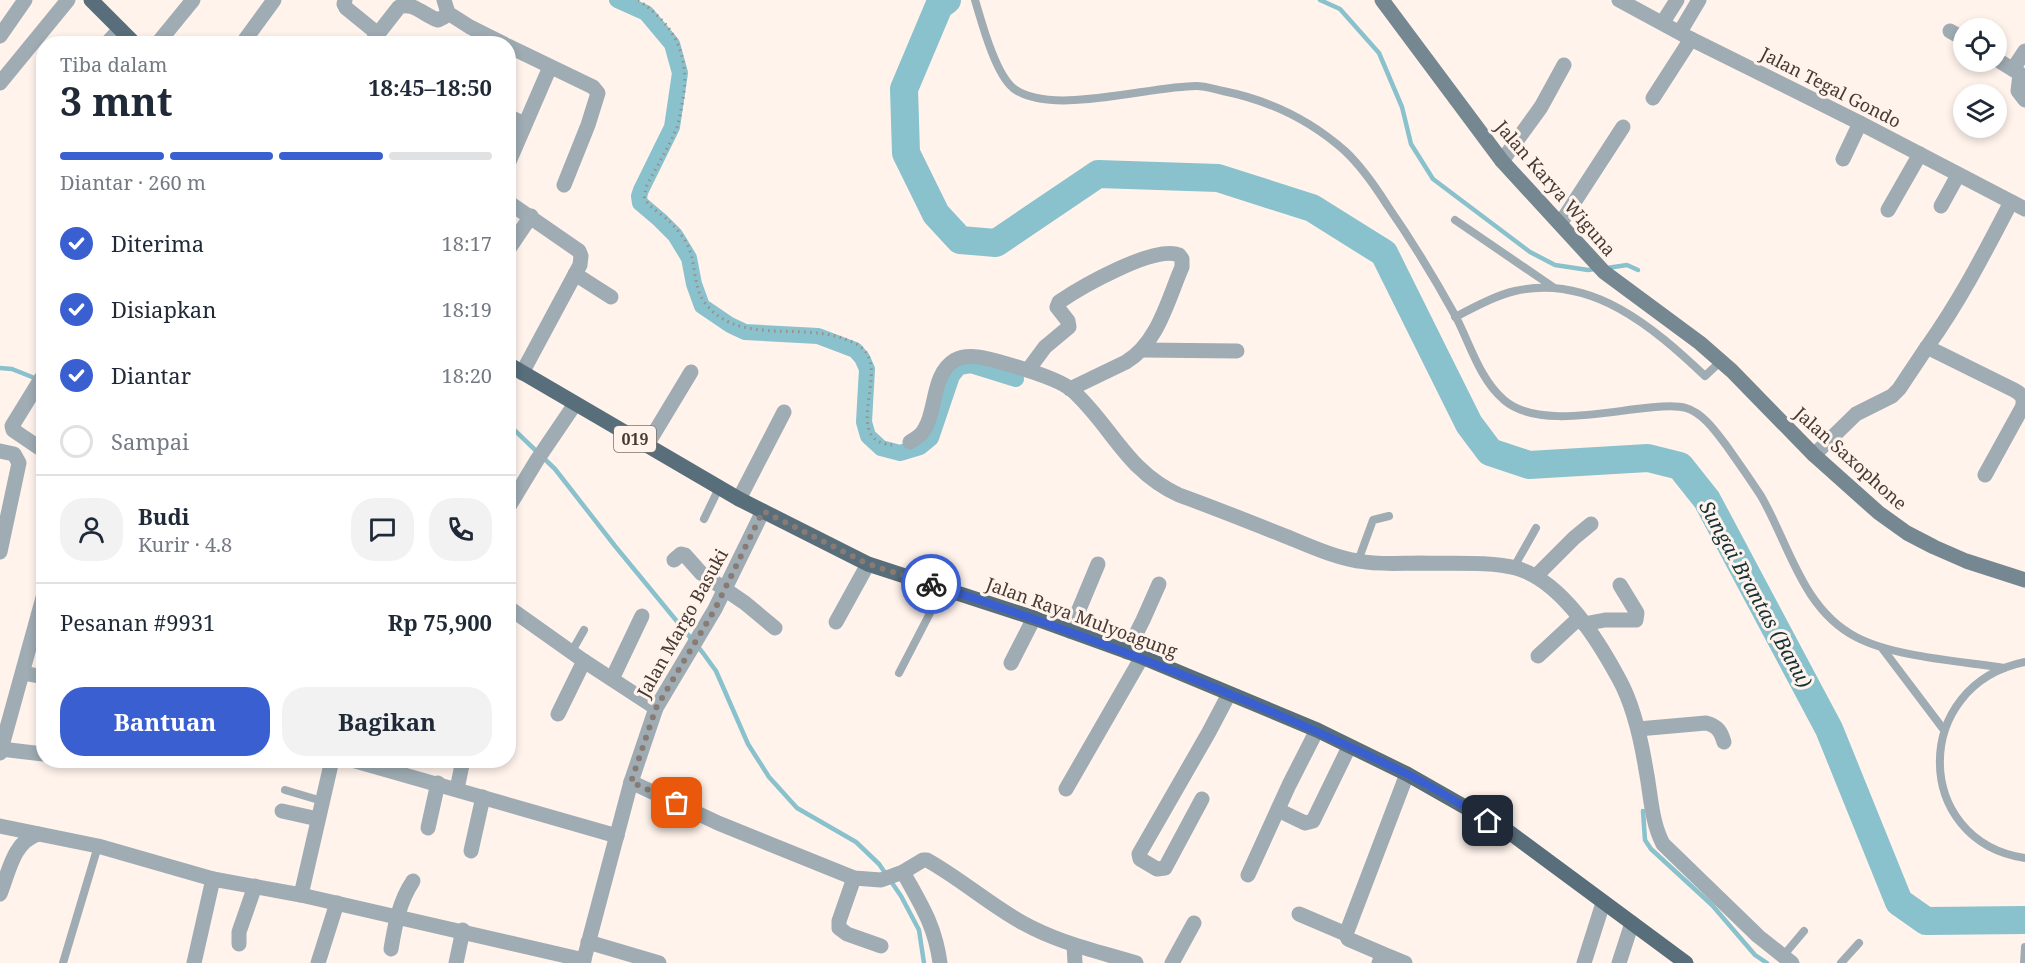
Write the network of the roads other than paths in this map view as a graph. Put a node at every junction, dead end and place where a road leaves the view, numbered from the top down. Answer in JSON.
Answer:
{"nodes":[{"id":1,"x":25,"y":0,"type":"edge"},
{"id":2,"x":68,"y":0,"type":"edge"},
{"id":3,"x":91,"y":0,"type":"edge"},
{"id":4,"x":193,"y":0,"type":"edge"},
{"id":5,"x":274,"y":0,"type":"edge"},
{"id":6,"x":345,"y":0,"type":"edge"},
{"id":7,"x":975,"y":0,"type":"edge"},
{"id":8,"x":1382,"y":0,"type":"edge"},
{"id":9,"x":1619,"y":0,"type":"edge"},
{"id":10,"x":1677,"y":0,"type":"edge"},
{"id":11,"x":1699,"y":0,"type":"edge"},
{"id":12,"x":395,"y":3,"type":"edge"},
{"id":13,"x":446,"y":6,"type":"edge"},
{"id":14,"x":1663,"y":22,"type":"junction"},
{"id":15,"x":120,"y":29,"type":"junction"},
{"id":16,"x":1685,"y":35,"type":"junction"},
{"id":17,"x":0,"y":36,"type":"edge"},
{"id":18,"x":39,"y":36,"type":"edge"},
{"id":19,"x":113,"y":36,"type":"edge"},
{"id":20,"x":127,"y":36,"type":"edge"},
{"id":21,"x":164,"y":36,"type":"edge"},
{"id":22,"x":248,"y":36,"type":"edge"},
{"id":23,"x":371,"y":36,"type":"edge"},
{"id":24,"x":376,"y":36,"type":"edge"},
{"id":25,"x":488,"y":36,"type":"edge"},
{"id":26,"x":36,"y":39,"type":"edge"},
{"id":27,"x":516,"y":50,"type":"edge"},
{"id":28,"x":2025,"y":51,"type":"edge"},
{"id":29,"x":1564,"y":64,"type":"dead end"},
{"id":30,"x":550,"y":67,"type":"junction"},
{"id":31,"x":2019,"y":73,"type":"edge"},
{"id":32,"x":0,"y":83,"type":"edge"},
{"id":33,"x":1653,"y":98,"type":"dead end"},
{"id":34,"x":2025,"y":100,"type":"edge"},
{"id":35,"x":516,"y":120,"type":"edge"},
{"id":36,"x":1860,"y":123,"type":"junction"},
{"id":37,"x":524,"y":124,"type":"junction"},
{"id":38,"x":1623,"y":128,"type":"dead end"},
{"id":39,"x":516,"y":144,"type":"edge"},
{"id":40,"x":1920,"y":154,"type":"junction"},
{"id":41,"x":1843,"y":159,"type":"dead end"},
{"id":42,"x":1502,"y":161,"type":"junction"},
{"id":43,"x":1959,"y":175,"type":"junction"},
{"id":44,"x":564,"y":185,"type":"dead end"},
{"id":45,"x":2011,"y":202,"type":"junction"},
{"id":46,"x":1941,"y":206,"type":"dead end"},
{"id":47,"x":516,"y":207,"type":"edge"},
{"id":48,"x":2025,"y":209,"type":"edge"},
{"id":49,"x":1887,"y":210,"type":"dead end"},
{"id":50,"x":531,"y":216,"type":"junction"},
{"id":51,"x":1455,"y":220,"type":"dead end"},
{"id":52,"x":1560,"y":224,"type":"junction"},
{"id":53,"x":516,"y":238,"type":"edge"},
{"id":54,"x":575,"y":274,"type":"junction"},
{"id":55,"x":1555,"y":288,"type":"junction"},
{"id":56,"x":611,"y":297,"type":"dead end"},
{"id":57,"x":1455,"y":317,"type":"junction"},
{"id":58,"x":1927,"y":347,"type":"junction"},
{"id":59,"x":1142,"y":350,"type":"junction"},
{"id":60,"x":1237,"y":351,"type":"dead end"},
{"id":61,"x":1726,"y":366,"type":"junction"},
{"id":62,"x":516,"y":367,"type":"edge"},
{"id":63,"x":516,"y":370,"type":"edge"},
{"id":64,"x":1028,"y":370,"type":"junction"},
{"id":65,"x":691,"y":372,"type":"dead end"},
{"id":66,"x":36,"y":385,"type":"edge"},
{"id":67,"x":1070,"y":389,"type":"junction"},
{"id":68,"x":575,"y":404,"type":"junction"},
{"id":69,"x":784,"y":412,"type":"dead end"},
{"id":70,"x":910,"y":442,"type":"road end"},
{"id":71,"x":647,"y":445,"type":"junction"},
{"id":72,"x":36,"y":446,"type":"edge"},
{"id":73,"x":0,"y":451,"type":"edge"},
{"id":74,"x":1814,"y":455,"type":"junction"},
{"id":75,"x":1985,"y":475,"type":"dead end"},
{"id":76,"x":719,"y":488,"type":"junction"},
{"id":77,"x":516,"y":495,"type":"edge"},
{"id":78,"x":739,"y":499,"type":"junction"},
{"id":79,"x":763,"y":511,"type":"junction"},
{"id":80,"x":1389,"y":516,"type":"dead end"},
{"id":81,"x":704,"y":519,"type":"dead end"},
{"id":82,"x":1591,"y":524,"type":"dead end"},
{"id":83,"x":1536,"y":528,"type":"dead end"},
{"id":84,"x":1,"y":543,"type":"edge"},
{"id":85,"x":674,"y":560,"type":"dead end"},
{"id":86,"x":1358,"y":561,"type":"junction"},
{"id":87,"x":868,"y":564,"type":"junction"},
{"id":88,"x":1098,"y":564,"type":"dead end"},
{"id":89,"x":1514,"y":567,"type":"junction"},
{"id":90,"x":1536,"y":576,"type":"junction"},
{"id":91,"x":2025,"y":580,"type":"edge"},
{"id":92,"x":1159,"y":584,"type":"dead end"},
{"id":93,"x":1620,"y":585,"type":"dead end"},
{"id":94,"x":944,"y":588,"type":"junction"},
{"id":95,"x":726,"y":590,"type":"junction"},
{"id":96,"x":516,"y":612,"type":"edge"},
{"id":97,"x":642,"y":616,"type":"dead end"},
{"id":98,"x":1034,"y":618,"type":"junction"},
{"id":99,"x":836,"y":622,"type":"dead end"},
{"id":100,"x":1572,"y":626,"type":"junction"},
{"id":101,"x":775,"y":628,"type":"dead end"},
{"id":102,"x":584,"y":630,"type":"dead end"},
{"id":103,"x":36,"y":631,"type":"edge"},
{"id":104,"x":1070,"y":631,"type":"junction"},
{"id":105,"x":1882,"y":648,"type":"junction"},
{"id":106,"x":572,"y":651,"type":"junction"},
{"id":107,"x":1127,"y":652,"type":"junction"},
{"id":108,"x":1538,"y":656,"type":"dead end"},
{"id":109,"x":1142,"y":657,"type":"junction"},
{"id":110,"x":584,"y":660,"type":"junction"},
{"id":111,"x":2025,"y":662,"type":"edge"},
{"id":112,"x":1011,"y":663,"type":"dead end"},
{"id":113,"x":2004,"y":668,"type":"junction"},
{"id":114,"x":23,"y":673,"type":"junction"},
{"id":115,"x":899,"y":674,"type":"dead end"},
{"id":116,"x":36,"y":675,"type":"edge"},
{"id":117,"x":612,"y":679,"type":"junction"},
{"id":118,"x":1229,"y":694,"type":"junction"},
{"id":119,"x":656,"y":708,"type":"junction"},
{"id":120,"x":558,"y":714,"type":"dead end"},
{"id":121,"x":1638,"y":729,"type":"junction"},
{"id":122,"x":1317,"y":730,"type":"junction"},
{"id":123,"x":1944,"y":730,"type":"junction"},
{"id":124,"x":1724,"y":742,"type":"dead end"},
{"id":125,"x":1348,"y":747,"type":"junction"},
{"id":126,"x":1,"y":751,"type":"edge"},
{"id":127,"x":36,"y":753,"type":"edge"},
{"id":128,"x":330,"y":768,"type":"edge"},
{"id":129,"x":382,"y":768,"type":"edge"},
{"id":130,"x":461,"y":768,"type":"edge"},
{"id":131,"x":1407,"y":774,"type":"junction"},
{"id":132,"x":631,"y":782,"type":"junction"},
{"id":133,"x":438,"y":783,"type":"junction"},
{"id":134,"x":457,"y":789,"type":"junction"},
{"id":135,"x":1066,"y":789,"type":"dead end"},
{"id":136,"x":285,"y":790,"type":"dead end"},
{"id":137,"x":483,"y":797,"type":"junction"},
{"id":138,"x":1202,"y":800,"type":"dead end"},
{"id":139,"x":322,"y":801,"type":"junction"},
{"id":140,"x":1278,"y":810,"type":"junction"},
{"id":141,"x":282,"y":811,"type":"dead end"},
{"id":142,"x":318,"y":819,"type":"junction"},
{"id":143,"x":0,"y":826,"type":"edge"},
{"id":144,"x":428,"y":828,"type":"dead end"},
{"id":145,"x":39,"y":834,"type":"junction"},
{"id":146,"x":617,"y":836,"type":"junction"},
{"id":147,"x":98,"y":846,"type":"junction"},
{"id":148,"x":471,"y":851,"type":"dead end"},
{"id":149,"x":2025,"y":858,"type":"edge"},
{"id":150,"x":902,"y":873,"type":"junction"},
{"id":151,"x":1248,"y":875,"type":"dead end"},
{"id":152,"x":854,"y":878,"type":"junction"},
{"id":153,"x":213,"y":879,"type":"junction"},
{"id":154,"x":413,"y":881,"type":"dead end"},
{"id":155,"x":255,"y":886,"type":"junction"},
{"id":156,"x":0,"y":894,"type":"edge"},
{"id":157,"x":301,"y":895,"type":"junction"},
{"id":158,"x":337,"y":903,"type":"junction"},
{"id":159,"x":1603,"y":903,"type":"junction"},
{"id":160,"x":1299,"y":914,"type":"dead end"},
{"id":161,"x":397,"y":916,"type":"junction"},
{"id":162,"x":1194,"y":923,"type":"dead end"},
{"id":163,"x":1632,"y":923,"type":"junction"},
{"id":164,"x":463,"y":930,"type":"junction"},
{"id":165,"x":1804,"y":931,"type":"dead end"},
{"id":166,"x":1346,"y":934,"type":"junction"},
{"id":167,"x":588,"y":942,"type":"junction"},
{"id":168,"x":1859,"y":943,"type":"dead end"},
{"id":169,"x":239,"y":944,"type":"dead end"},
{"id":170,"x":1074,"y":945,"type":"junction"},
{"id":171,"x":881,"y":946,"type":"dead end"},
{"id":172,"x":2025,"y":947,"type":"edge"},
{"id":173,"x":391,"y":949,"type":"dead end"},
{"id":174,"x":1381,"y":958,"type":"edge"},
{"id":175,"x":1787,"y":960,"type":"edge"},
{"id":176,"x":583,"y":961,"type":"edge"},
{"id":177,"x":2024,"y":962,"type":"edge"},
{"id":178,"x":63,"y":963,"type":"edge"},
{"id":179,"x":194,"y":963,"type":"edge"},
{"id":180,"x":318,"y":963,"type":"edge"},
{"id":181,"x":456,"y":963,"type":"edge"},
{"id":182,"x":659,"y":963,"type":"edge"},
{"id":183,"x":940,"y":963,"type":"edge"},
{"id":184,"x":1074,"y":963,"type":"edge"},
{"id":185,"x":1136,"y":963,"type":"edge"},
{"id":186,"x":1172,"y":963,"type":"edge"},
{"id":187,"x":1405,"y":963,"type":"edge"},
{"id":188,"x":1584,"y":963,"type":"edge"},
{"id":189,"x":1619,"y":963,"type":"edge"},
{"id":190,"x":1686,"y":963,"type":"edge"},
{"id":191,"x":1841,"y":963,"type":"edge"}],
"edges":[{"from":1,"to":17,"type":"street"},
{"from":2,"to":18,"type":"street"},
{"from":3,"to":15,"type":"main road"},
{"from":4,"to":21,"type":"street"},
{"from":5,"to":22,"type":"street"},
{"from":6,"to":23,"type":"street"},
{"from":7,"to":57,"type":"lane"},
{"from":8,"to":42,"type":"main road","name":"Jalan Karya Wiguna"},
{"from":9,"to":14,"type":"street","name":"Jalan Tegal Gondo"},
{"from":10,"to":14,"type":"street"},
{"from":11,"to":16,"type":"street"},
{"from":12,"to":13,"type":"street"},
{"from":12,"to":24,"type":"street"},
{"from":13,"to":25,"type":"street"},
{"from":14,"to":16,"type":"street","name":"Jalan Tegal Gondo"},
{"from":15,"to":19,"type":"street"},
{"from":15,"to":20,"type":"main road"},
{"from":16,"to":33,"type":"street"},
{"from":16,"to":36,"type":"street","name":"Jalan Tegal Gondo"},
{"from":26,"to":32,"type":"street"},
{"from":27,"to":30,"type":"street"},
{"from":28,"to":31,"type":"street"},
{"from":29,"to":42,"type":"street"},
{"from":30,"to":37,"type":"street"},
{"from":30,"to":44,"type":"street"},
{"from":31,"to":34,"type":"street"},
{"from":35,"to":37,"type":"street"},
{"from":36,"to":40,"type":"street","name":"Jalan Tegal Gondo"},
{"from":36,"to":41,"type":"street"},
{"from":37,"to":39,"type":"street"},
{"from":38,"to":52,"type":"street"},
{"from":40,"to":43,"type":"street","name":"Jalan Tegal Gondo"},
{"from":40,"to":49,"type":"street"},
{"from":42,"to":52,"type":"main road","name":"Jalan Karya Wiguna"},
{"from":43,"to":45,"type":"street","name":"Jalan Tegal Gondo"},
{"from":43,"to":46,"type":"street"},
{"from":45,"to":48,"type":"street","name":"Jalan Tegal Gondo"},
{"from":45,"to":58,"type":"street"},
{"from":47,"to":50,"type":"street"},
{"from":50,"to":53,"type":"street"},
{"from":50,"to":54,"type":"street"},
{"from":51,"to":55,"type":"lane"},
{"from":52,"to":61,"type":"main road","name":"Jalan Karya Wiguna"},
{"from":54,"to":56,"type":"street"},
{"from":54,"to":62,"type":"street"},
{"from":55,"to":57,"type":"lane"},
{"from":55,"to":61,"type":"lane"},
{"from":57,"to":105,"type":"lane"},
{"from":58,"to":74,"type":"street"},
{"from":58,"to":75,"type":"street"},
{"from":59,"to":60,"type":"street"},
{"from":59,"to":64,"type":"street"},
{"from":59,"to":67,"type":"street"},
{"from":61,"to":74,"type":"main road","name":"Jalan Saxophone"},
{"from":63,"to":68,"type":"main road","name":"Jalan Raya Mulyoagung","number":"019"},
{"from":64,"to":67,"type":"street"},
{"from":64,"to":70,"type":"street"},
{"from":65,"to":71,"type":"street"},
{"from":66,"to":72,"type":"street"},
{"from":67,"to":86,"type":"street"},
{"from":68,"to":71,"type":"main road","name":"Jalan Raya Mulyoagung","number":"019"},
{"from":68,"to":77,"type":"street"},
{"from":69,"to":78,"type":"street"},
{"from":71,"to":76,"type":"main road","name":"Jalan Raya Mulyoagung","number":"019"},
{"from":73,"to":84,"type":"street"},
{"from":74,"to":91,"type":"main road","name":"Jalan Saxophone"},
{"from":76,"to":78,"type":"main road","name":"Jalan Raya Mulyoagung","number":"019"},
{"from":76,"to":81,"type":"lane"},
{"from":78,"to":79,"type":"main road","name":"Jalan Raya Mulyoagung","number":"019"},
{"from":79,"to":87,"type":"main road","name":"Jalan Raya Mulyoagung","number":"019"},
{"from":79,"to":95,"type":"street","name":"Jalan Margo Basuki"},
{"from":80,"to":86,"type":"lane"},
{"from":82,"to":90,"type":"street"},
{"from":83,"to":89,"type":"lane"},
{"from":85,"to":95,"type":"street"},
{"from":86,"to":89,"type":"street"},
{"from":87,"to":94,"type":"main road","name":"Jalan Raya Mulyoagung","number":"019"},
{"from":87,"to":99,"type":"street"},
{"from":88,"to":104,"type":"street"},
{"from":89,"to":90,"type":"street"},
{"from":90,"to":100,"type":"street"},
{"from":92,"to":107,"type":"street"},
{"from":93,"to":100,"type":"street"},
{"from":94,"to":98,"type":"main road","name":"Jalan Raya Mulyoagung","number":"019"},
{"from":94,"to":115,"type":"lane"},
{"from":95,"to":101,"type":"street"},
{"from":95,"to":119,"type":"street","name":"Jalan Margo Basuki"},
{"from":96,"to":106,"type":"street"},
{"from":97,"to":117,"type":"street"},
{"from":98,"to":104,"type":"main road","name":"Jalan Raya Mulyoagung","number":"019"},
{"from":98,"to":112,"type":"street"},
{"from":100,"to":108,"type":"street"},
{"from":100,"to":121,"type":"street"},
{"from":102,"to":106,"type":"lane"},
{"from":103,"to":114,"type":"street"},
{"from":104,"to":107,"type":"main road","name":"Jalan Raya Mulyoagung","number":"019"},
{"from":105,"to":113,"type":"lane"},
{"from":105,"to":123,"type":"lane"},
{"from":106,"to":110,"type":"street"},
{"from":107,"to":109,"type":"main road","name":"Jalan Raya Mulyoagung","number":"019"},
{"from":109,"to":118,"type":"main road","name":"Jalan Raya Mulyoagung","number":"019"},
{"from":109,"to":135,"type":"street"},
{"from":110,"to":117,"type":"street"},
{"from":110,"to":120,"type":"street"},
{"from":111,"to":113,"type":"lane"},
{"from":113,"to":123,"type":"lane"},
{"from":114,"to":116,"type":"street"},
{"from":114,"to":126,"type":"street"},
{"from":117,"to":119,"type":"street"},
{"from":118,"to":122,"type":"main road","name":"Jalan Raya Mulyoagung","number":"019"},
{"from":118,"to":138,"type":"street"},
{"from":119,"to":132,"type":"street","name":"Jalan Margo Basuki"},
{"from":121,"to":124,"type":"street"},
{"from":121,"to":175,"type":"street"},
{"from":122,"to":125,"type":"main road","name":"Jalan Raya Mulyoagung","number":"019"},
{"from":122,"to":140,"type":"street"},
{"from":123,"to":149,"type":"lane"},
{"from":125,"to":131,"type":"main road","name":"Jalan Raya Mulyoagung","number":"019"},
{"from":125,"to":140,"type":"street"},
{"from":126,"to":127,"type":"street"},
{"from":128,"to":139,"type":"street"},
{"from":129,"to":133,"type":"street"},
{"from":130,"to":134,"type":"street"},
{"from":131,"to":159,"type":"main road","name":"Jalan Raya Mulyoagung","number":"019"},
{"from":131,"to":166,"type":"street"},
{"from":132,"to":146,"type":"street","name":"Jalan Margo Basuki"},
{"from":132,"to":152,"type":"street"},
{"from":133,"to":134,"type":"street"},
{"from":133,"to":144,"type":"street"},
{"from":134,"to":137,"type":"street"},
{"from":136,"to":139,"type":"lane"},
{"from":137,"to":146,"type":"street"},
{"from":137,"to":148,"type":"street"},
{"from":139,"to":142,"type":"street"},
{"from":140,"to":151,"type":"street"},
{"from":141,"to":142,"type":"street"},
{"from":142,"to":157,"type":"street"},
{"from":143,"to":145,"type":"street"},
{"from":145,"to":147,"type":"street"},
{"from":145,"to":156,"type":"street"},
{"from":146,"to":167,"type":"street","name":"Jalan Margo Basuki"},
{"from":147,"to":153,"type":"street"},
{"from":147,"to":178,"type":"lane"},
{"from":150,"to":152,"type":"street"},
{"from":150,"to":170,"type":"street"},
{"from":150,"to":183,"type":"street"},
{"from":152,"to":171,"type":"street"},
{"from":153,"to":155,"type":"street"},
{"from":153,"to":179,"type":"street"},
{"from":154,"to":161,"type":"street"},
{"from":155,"to":157,"type":"street"},
{"from":155,"to":169,"type":"street"},
{"from":157,"to":158,"type":"street"},
{"from":158,"to":161,"type":"street"},
{"from":158,"to":180,"type":"street"},
{"from":159,"to":163,"type":"main road","name":"Jalan Raya Mulyoagung","number":"019"},
{"from":159,"to":188,"type":"street"},
{"from":160,"to":166,"type":"street"},
{"from":161,"to":164,"type":"street"},
{"from":161,"to":173,"type":"street"},
{"from":162,"to":186,"type":"street"},
{"from":163,"to":189,"type":"street"},
{"from":163,"to":190,"type":"main road","name":"Jalan Raya Mulyoagung"},
{"from":164,"to":176,"type":"street"},
{"from":164,"to":181,"type":"street"},
{"from":165,"to":175,"type":"lane"},
{"from":166,"to":174,"type":"street"},
{"from":167,"to":176,"type":"street","name":"Jalan Margo Basuki"},
{"from":167,"to":182,"type":"street"},
{"from":168,"to":191,"type":"lane"},
{"from":170,"to":184,"type":"street"},
{"from":170,"to":185,"type":"street"},
{"from":172,"to":177,"type":"lane"},
{"from":174,"to":187,"type":"street"}]}
